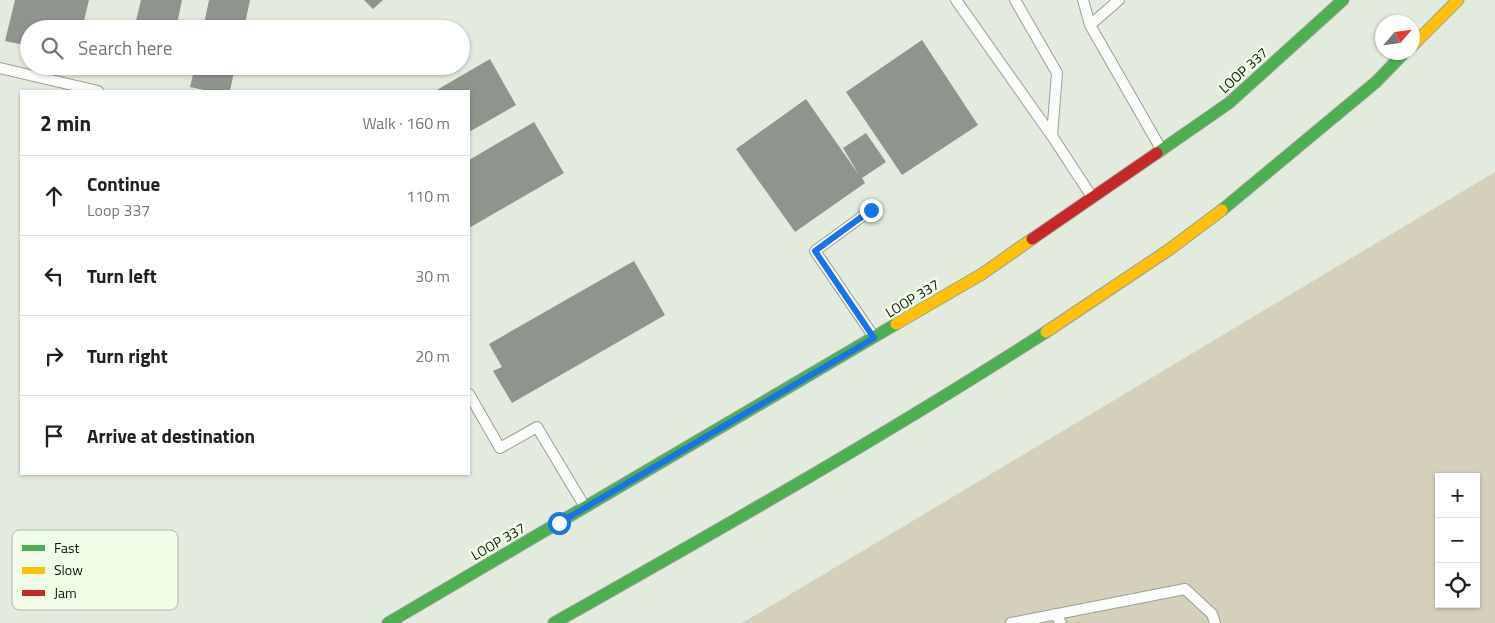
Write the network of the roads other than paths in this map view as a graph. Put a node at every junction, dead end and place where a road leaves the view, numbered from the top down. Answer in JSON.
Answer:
{"nodes":[{"id":1,"x":956,"y":0,"type":"edge"},
{"id":2,"x":1015,"y":0,"type":"edge"},
{"id":3,"x":1083,"y":0,"type":"edge"},
{"id":4,"x":1119,"y":0,"type":"edge"},
{"id":5,"x":1343,"y":0,"type":"edge"},
{"id":6,"x":1458,"y":0,"type":"edge"},
{"id":7,"x":1090,"y":25,"type":"junction"},
{"id":8,"x":1420,"y":38,"type":"edge"},
{"id":9,"x":1398,"y":60,"type":"edge"},
{"id":10,"x":0,"y":68,"type":"edge"},
{"id":11,"x":20,"y":73,"type":"edge"},
{"id":12,"x":30,"y":75,"type":"edge"},
{"id":13,"x":94,"y":90,"type":"edge"},
{"id":14,"x":1052,"y":136,"type":"junction"},
{"id":15,"x":1162,"y":150,"type":"junction"},
{"id":16,"x":1092,"y":198,"type":"junction"},
{"id":17,"x":871,"y":210,"type":"dead end"},
{"id":18,"x":874,"y":338,"type":"junction"},
{"id":19,"x":470,"y":396,"type":"edge"},
{"id":20,"x":586,"y":508,"type":"junction"},
{"id":21,"x":1058,"y":619,"type":"edge"},
{"id":22,"x":388,"y":623,"type":"edge"},
{"id":23,"x":554,"y":623,"type":"edge"},
{"id":24,"x":1011,"y":623,"type":"edge"},
{"id":25,"x":1214,"y":623,"type":"edge"}],
"edges":[{"from":1,"to":14,"type":"lane"},
{"from":2,"to":14,"type":"lane"},
{"from":3,"to":7,"type":"lane"},
{"from":4,"to":7,"type":"lane"},
{"from":5,"to":15,"type":"main road","name":"LOOP 337"},
{"from":6,"to":8,"type":"main road"},
{"from":7,"to":15,"type":"lane"},
{"from":9,"to":23,"type":"main road"},
{"from":10,"to":11,"type":"lane"},
{"from":12,"to":13,"type":"lane"},
{"from":14,"to":16,"type":"lane"},
{"from":15,"to":16,"type":"main road","name":"LOOP 337"},
{"from":16,"to":18,"type":"main road","name":"LOOP 337"},
{"from":17,"to":18,"type":"lane"},
{"from":18,"to":20,"type":"main road","name":"LOOP 337"},
{"from":19,"to":20,"type":"lane"},
{"from":20,"to":22,"type":"main road","name":"LOOP 337"},
{"from":21,"to":24,"type":"lane"},
{"from":21,"to":25,"type":"lane"}]}
